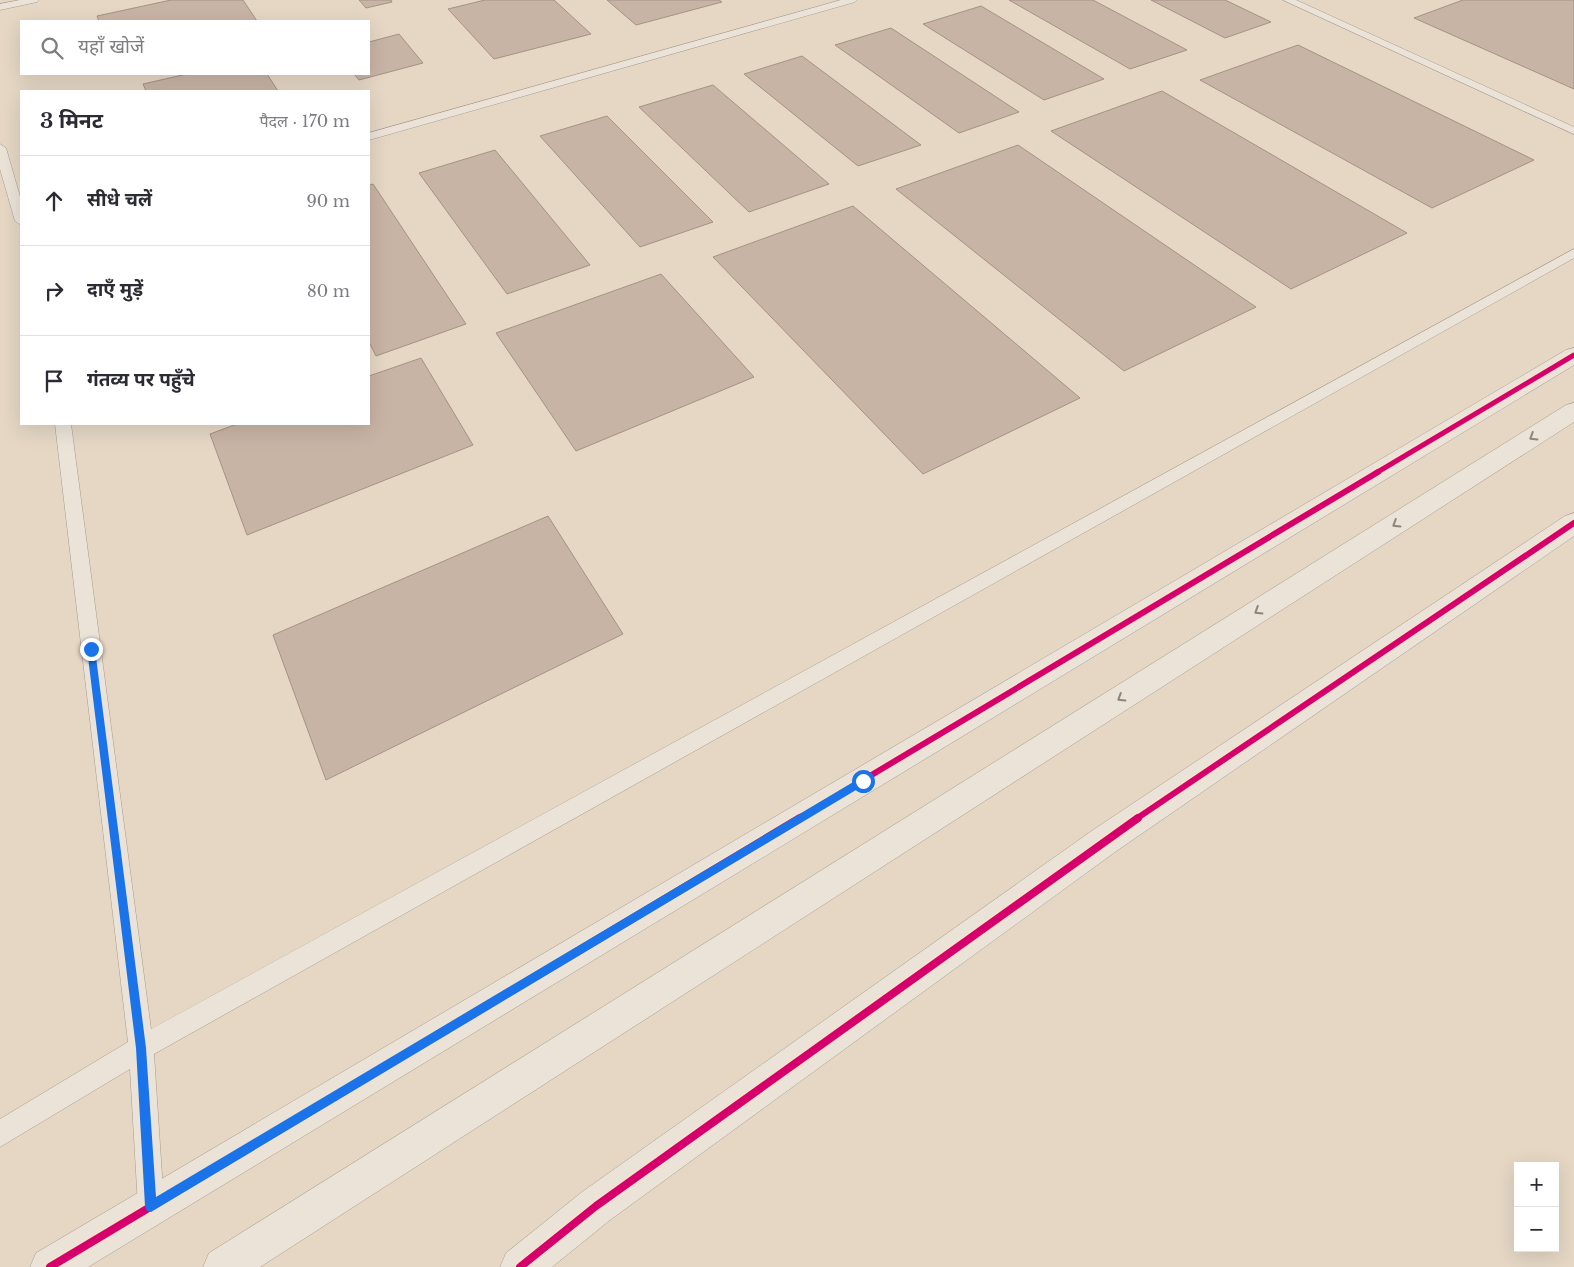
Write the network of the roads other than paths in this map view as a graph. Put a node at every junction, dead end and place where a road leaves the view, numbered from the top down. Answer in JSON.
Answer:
{"nodes":[{"id":1,"x":34,"y":0,"type":"edge"},
{"id":2,"x":852,"y":0,"type":"edge"},
{"id":3,"x":1288,"y":0,"type":"edge"},
{"id":4,"x":0,"y":7,"type":"edge"},
{"id":5,"x":1574,"y":131,"type":"edge"},
{"id":6,"x":370,"y":137,"type":"edge"},
{"id":7,"x":0,"y":148,"type":"edge"},
{"id":8,"x":20,"y":218,"type":"edge"},
{"id":9,"x":1574,"y":254,"type":"edge"},
{"id":10,"x":1574,"y":355,"type":"edge"},
{"id":11,"x":1574,"y":411,"type":"edge"},
{"id":12,"x":63,"y":425,"type":"edge"},
{"id":13,"x":1574,"y":523,"type":"edge"},
{"id":14,"x":141,"y":1048,"type":"junction"},
{"id":15,"x":0,"y":1134,"type":"edge"},
{"id":16,"x":151,"y":1206,"type":"junction"},
{"id":17,"x":50,"y":1267,"type":"edge"},
{"id":18,"x":223,"y":1267,"type":"edge"},
{"id":19,"x":520,"y":1267,"type":"edge"}],
"edges":[{"from":1,"to":4,"type":"lane"},
{"from":2,"to":6,"type":"lane"},
{"from":3,"to":5,"type":"lane"},
{"from":7,"to":8,"type":"lane"},
{"from":9,"to":14,"type":"lane"},
{"from":10,"to":16,"type":"street"},
{"from":11,"to":18,"type":"street","one_way":true},
{"from":12,"to":14,"type":"lane"},
{"from":13,"to":19,"type":"street"},
{"from":14,"to":15,"type":"lane"},
{"from":14,"to":16,"type":"lane"},
{"from":16,"to":17,"type":"street"}]}
